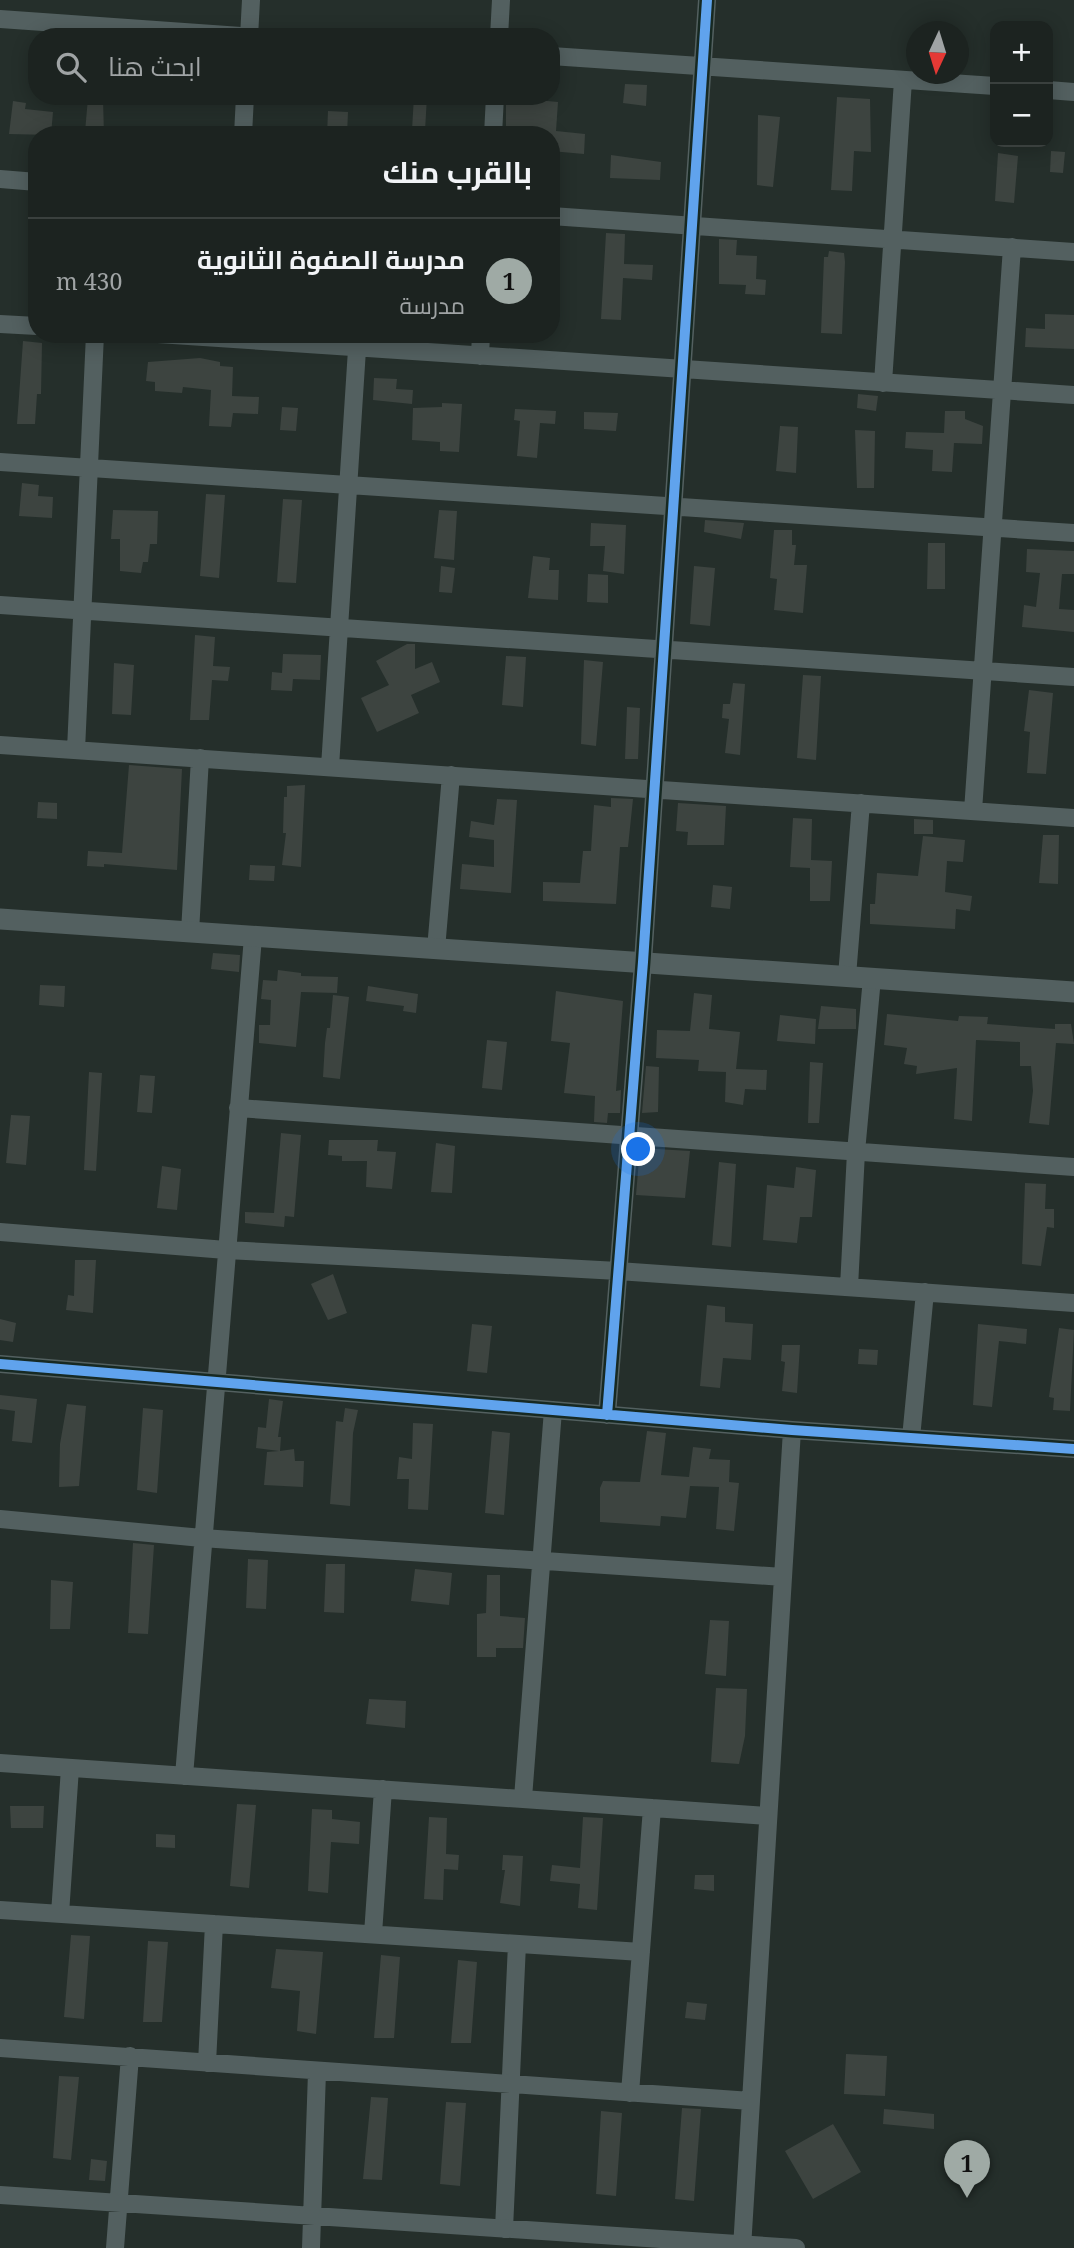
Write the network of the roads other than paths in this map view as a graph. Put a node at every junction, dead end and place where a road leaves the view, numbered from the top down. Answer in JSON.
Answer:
{"nodes":[{"id":1,"x":251,"y":0,"type":"edge"},
{"id":2,"x":501,"y":0,"type":"edge"},
{"id":3,"x":707,"y":0,"type":"edge"},
{"id":4,"x":0,"y":19,"type":"edge"},
{"id":5,"x":124,"y":28,"type":"edge"},
{"id":6,"x":249,"y":28,"type":"edge"},
{"id":7,"x":499,"y":28,"type":"edge"},
{"id":8,"x":560,"y":57,"type":"edge"},
{"id":9,"x":703,"y":66,"type":"junction"},
{"id":10,"x":903,"y":80,"type":"junction"},
{"id":11,"x":990,"y":86,"type":"edge"},
{"id":12,"x":1053,"y":90,"type":"edge"},
{"id":13,"x":1074,"y":92,"type":"edge"},
{"id":14,"x":245,"y":105,"type":"edge"},
{"id":15,"x":495,"y":105,"type":"edge"},
{"id":16,"x":243,"y":126,"type":"edge"},
{"id":17,"x":493,"y":126,"type":"edge"},
{"id":18,"x":0,"y":179,"type":"edge"},
{"id":19,"x":28,"y":181,"type":"edge"},
{"id":20,"x":560,"y":217,"type":"edge"},
{"id":21,"x":692,"y":226,"type":"junction"},
{"id":22,"x":893,"y":239,"type":"junction"},
{"id":23,"x":1012,"y":247,"type":"junction"},
{"id":24,"x":1074,"y":251,"type":"edge"},
{"id":25,"x":0,"y":324,"type":"edge"},
{"id":26,"x":28,"y":326,"type":"edge"},
{"id":27,"x":95,"y":343,"type":"edge"},
{"id":28,"x":358,"y":343,"type":"edge"},
{"id":29,"x":374,"y":343,"type":"edge"},
{"id":30,"x":481,"y":343,"type":"edge"},
{"id":31,"x":480,"y":356,"type":"junction"},
{"id":32,"x":683,"y":369,"type":"junction"},
{"id":33,"x":883,"y":383,"type":"junction"},
{"id":34,"x":1003,"y":390,"type":"junction"},
{"id":35,"x":1074,"y":395,"type":"edge"},
{"id":36,"x":0,"y":462,"type":"edge"},
{"id":37,"x":89,"y":468,"type":"junction"},
{"id":38,"x":348,"y":485,"type":"junction"},
{"id":39,"x":674,"y":506,"type":"junction"},
{"id":40,"x":993,"y":528,"type":"junction"},
{"id":41,"x":1074,"y":533,"type":"edge"},
{"id":42,"x":0,"y":605,"type":"edge"},
{"id":43,"x":82,"y":610,"type":"junction"},
{"id":44,"x":339,"y":628,"type":"junction"},
{"id":45,"x":664,"y":649,"type":"junction"},
{"id":46,"x":983,"y":671,"type":"junction"},
{"id":47,"x":1074,"y":677,"type":"edge"},
{"id":48,"x":0,"y":745,"type":"edge"},
{"id":49,"x":76,"y":750,"type":"junction"},
{"id":50,"x":200,"y":758,"type":"junction"},
{"id":51,"x":330,"y":767,"type":"junction"},
{"id":52,"x":450,"y":775,"type":"junction"},
{"id":53,"x":655,"y":789,"type":"junction"},
{"id":54,"x":861,"y":803,"type":"junction"},
{"id":55,"x":973,"y":811,"type":"junction"},
{"id":56,"x":1074,"y":818,"type":"edge"},
{"id":57,"x":0,"y":919,"type":"edge"},
{"id":58,"x":190,"y":932,"type":"junction"},
{"id":59,"x":253,"y":937,"type":"junction"},
{"id":60,"x":436,"y":948,"type":"junction"},
{"id":61,"x":643,"y":962,"type":"junction"},
{"id":62,"x":847,"y":976,"type":"junction"},
{"id":63,"x":872,"y":978,"type":"junction"},
{"id":64,"x":1074,"y":992,"type":"edge"},
{"id":65,"x":238,"y":1108,"type":"junction"},
{"id":66,"x":631,"y":1134,"type":"junction"},
{"id":67,"x":856,"y":1152,"type":"junction"},
{"id":68,"x":1074,"y":1167,"type":"edge"},
{"id":69,"x":0,"y":1232,"type":"edge"},
{"id":70,"x":226,"y":1250,"type":"junction"},
{"id":71,"x":618,"y":1271,"type":"junction"},
{"id":72,"x":849,"y":1287,"type":"junction"},
{"id":73,"x":925,"y":1292,"type":"junction"},
{"id":74,"x":1074,"y":1303,"type":"edge"},
{"id":75,"x":0,"y":1364,"type":"edge"},
{"id":76,"x":214,"y":1382,"type":"junction"},
{"id":77,"x":553,"y":1410,"type":"junction"},
{"id":78,"x":607,"y":1415,"type":"junction"},
{"id":79,"x":792,"y":1430,"type":"junction"},
{"id":80,"x":911,"y":1438,"type":"junction"},
{"id":81,"x":1074,"y":1449,"type":"edge"},
{"id":82,"x":0,"y":1519,"type":"edge"},
{"id":83,"x":202,"y":1538,"type":"junction"},
{"id":84,"x":543,"y":1561,"type":"junction"},
{"id":85,"x":783,"y":1577,"type":"junction"},
{"id":86,"x":0,"y":1763,"type":"edge"},
{"id":87,"x":70,"y":1768,"type":"junction"},
{"id":88,"x":184,"y":1776,"type":"junction"},
{"id":89,"x":383,"y":1789,"type":"junction"},
{"id":90,"x":523,"y":1798,"type":"junction"},
{"id":91,"x":652,"y":1808,"type":"junction"},
{"id":92,"x":768,"y":1816,"type":"junction"},
{"id":93,"x":0,"y":1910,"type":"edge"},
{"id":94,"x":60,"y":1914,"type":"junction"},
{"id":95,"x":214,"y":1924,"type":"junction"},
{"id":96,"x":373,"y":1934,"type":"junction"},
{"id":97,"x":517,"y":1944,"type":"junction"},
{"id":98,"x":641,"y":1952,"type":"junction"},
{"id":99,"x":0,"y":2049,"type":"edge"},
{"id":100,"x":130,"y":2056,"type":"junction"},
{"id":101,"x":207,"y":2063,"type":"junction"},
{"id":102,"x":317,"y":2072,"type":"junction"},
{"id":103,"x":511,"y":2085,"type":"junction"},
{"id":104,"x":631,"y":2093,"type":"junction"},
{"id":105,"x":751,"y":2101,"type":"junction"},
{"id":106,"x":0,"y":2195,"type":"edge"},
{"id":107,"x":118,"y":2203,"type":"junction"},
{"id":108,"x":313,"y":2216,"type":"junction"},
{"id":109,"x":504,"y":2229,"type":"junction"},
{"id":110,"x":619,"y":2242,"type":"edge"},
{"id":111,"x":742,"y":2246,"type":"edge"},
{"id":112,"x":115,"y":2248,"type":"edge"},
{"id":113,"x":311,"y":2248,"type":"edge"},
{"id":114,"x":796,"y":2248,"type":"edge"}],
"edges":[{"from":1,"to":6,"type":"street"},
{"from":2,"to":7,"type":"street"},
{"from":3,"to":9,"type":"street"},
{"from":4,"to":5,"type":"street"},
{"from":8,"to":9,"type":"street"},
{"from":9,"to":10,"type":"street"},
{"from":9,"to":21,"type":"street"},
{"from":10,"to":11,"type":"street"},
{"from":10,"to":22,"type":"street"},
{"from":12,"to":13,"type":"street"},
{"from":14,"to":16,"type":"street"},
{"from":15,"to":17,"type":"street"},
{"from":18,"to":19,"type":"street"},
{"from":20,"to":21,"type":"street"},
{"from":21,"to":22,"type":"street"},
{"from":21,"to":32,"type":"street"},
{"from":22,"to":23,"type":"street"},
{"from":22,"to":33,"type":"street"},
{"from":23,"to":24,"type":"street"},
{"from":23,"to":34,"type":"street"},
{"from":25,"to":26,"type":"street"},
{"from":27,"to":37,"type":"street"},
{"from":28,"to":38,"type":"street"},
{"from":29,"to":31,"type":"street"},
{"from":30,"to":31,"type":"street"},
{"from":31,"to":32,"type":"street"},
{"from":32,"to":33,"type":"street"},
{"from":32,"to":39,"type":"street"},
{"from":33,"to":34,"type":"street"},
{"from":34,"to":35,"type":"street"},
{"from":34,"to":40,"type":"street"},
{"from":36,"to":37,"type":"street"},
{"from":37,"to":38,"type":"street"},
{"from":37,"to":43,"type":"street"},
{"from":38,"to":39,"type":"street"},
{"from":38,"to":44,"type":"street"},
{"from":39,"to":40,"type":"street"},
{"from":39,"to":45,"type":"street"},
{"from":40,"to":41,"type":"street"},
{"from":40,"to":46,"type":"street"},
{"from":42,"to":43,"type":"street"},
{"from":43,"to":44,"type":"street"},
{"from":43,"to":49,"type":"street"},
{"from":44,"to":45,"type":"street"},
{"from":44,"to":51,"type":"street"},
{"from":45,"to":46,"type":"street"},
{"from":45,"to":53,"type":"street"},
{"from":46,"to":47,"type":"street"},
{"from":46,"to":55,"type":"street"},
{"from":48,"to":49,"type":"street"},
{"from":49,"to":50,"type":"street"},
{"from":50,"to":51,"type":"street"},
{"from":50,"to":58,"type":"street"},
{"from":51,"to":52,"type":"street"},
{"from":52,"to":53,"type":"street"},
{"from":52,"to":60,"type":"street"},
{"from":53,"to":54,"type":"street"},
{"from":53,"to":61,"type":"street"},
{"from":54,"to":55,"type":"street"},
{"from":54,"to":62,"type":"street"},
{"from":55,"to":56,"type":"street"},
{"from":57,"to":58,"type":"street"},
{"from":58,"to":59,"type":"street"},
{"from":59,"to":60,"type":"street"},
{"from":59,"to":65,"type":"street"},
{"from":60,"to":61,"type":"street"},
{"from":61,"to":62,"type":"street"},
{"from":61,"to":66,"type":"street"},
{"from":62,"to":63,"type":"street"},
{"from":63,"to":64,"type":"street"},
{"from":63,"to":67,"type":"street"},
{"from":65,"to":66,"type":"street"},
{"from":65,"to":70,"type":"street"},
{"from":66,"to":67,"type":"street"},
{"from":66,"to":71,"type":"street"},
{"from":67,"to":68,"type":"street"},
{"from":67,"to":72,"type":"street"},
{"from":69,"to":70,"type":"street"},
{"from":70,"to":71,"type":"street"},
{"from":70,"to":76,"type":"street"},
{"from":71,"to":72,"type":"street"},
{"from":71,"to":78,"type":"street"},
{"from":72,"to":73,"type":"street"},
{"from":73,"to":74,"type":"street"},
{"from":73,"to":80,"type":"street"},
{"from":75,"to":76,"type":"street"},
{"from":76,"to":77,"type":"street"},
{"from":76,"to":83,"type":"street"},
{"from":77,"to":78,"type":"street"},
{"from":77,"to":84,"type":"street"},
{"from":78,"to":79,"type":"street"},
{"from":79,"to":80,"type":"street"},
{"from":79,"to":85,"type":"street"},
{"from":80,"to":81,"type":"street"},
{"from":82,"to":83,"type":"street"},
{"from":83,"to":84,"type":"street"},
{"from":83,"to":88,"type":"street"},
{"from":84,"to":85,"type":"street"},
{"from":84,"to":90,"type":"street"},
{"from":85,"to":92,"type":"street"},
{"from":86,"to":87,"type":"street"},
{"from":87,"to":88,"type":"street"},
{"from":87,"to":94,"type":"street"},
{"from":88,"to":89,"type":"street"},
{"from":89,"to":90,"type":"street"},
{"from":89,"to":96,"type":"street"},
{"from":90,"to":91,"type":"street"},
{"from":91,"to":92,"type":"street"},
{"from":91,"to":98,"type":"street"},
{"from":92,"to":105,"type":"street"},
{"from":93,"to":94,"type":"street"},
{"from":94,"to":95,"type":"street"},
{"from":95,"to":96,"type":"street"},
{"from":95,"to":101,"type":"street"},
{"from":96,"to":97,"type":"street"},
{"from":97,"to":98,"type":"street"},
{"from":97,"to":103,"type":"street"},
{"from":98,"to":104,"type":"street"},
{"from":99,"to":100,"type":"street"},
{"from":100,"to":101,"type":"street"},
{"from":100,"to":107,"type":"street"},
{"from":101,"to":102,"type":"street"},
{"from":102,"to":103,"type":"street"},
{"from":102,"to":108,"type":"street"},
{"from":103,"to":104,"type":"street"},
{"from":103,"to":109,"type":"street"},
{"from":104,"to":105,"type":"street"},
{"from":105,"to":111,"type":"street"},
{"from":106,"to":107,"type":"street"},
{"from":107,"to":108,"type":"street"},
{"from":107,"to":112,"type":"street"},
{"from":108,"to":109,"type":"street"},
{"from":108,"to":113,"type":"street"},
{"from":109,"to":110,"type":"street"},
{"from":110,"to":111,"type":"street"},
{"from":111,"to":114,"type":"street"}]}
